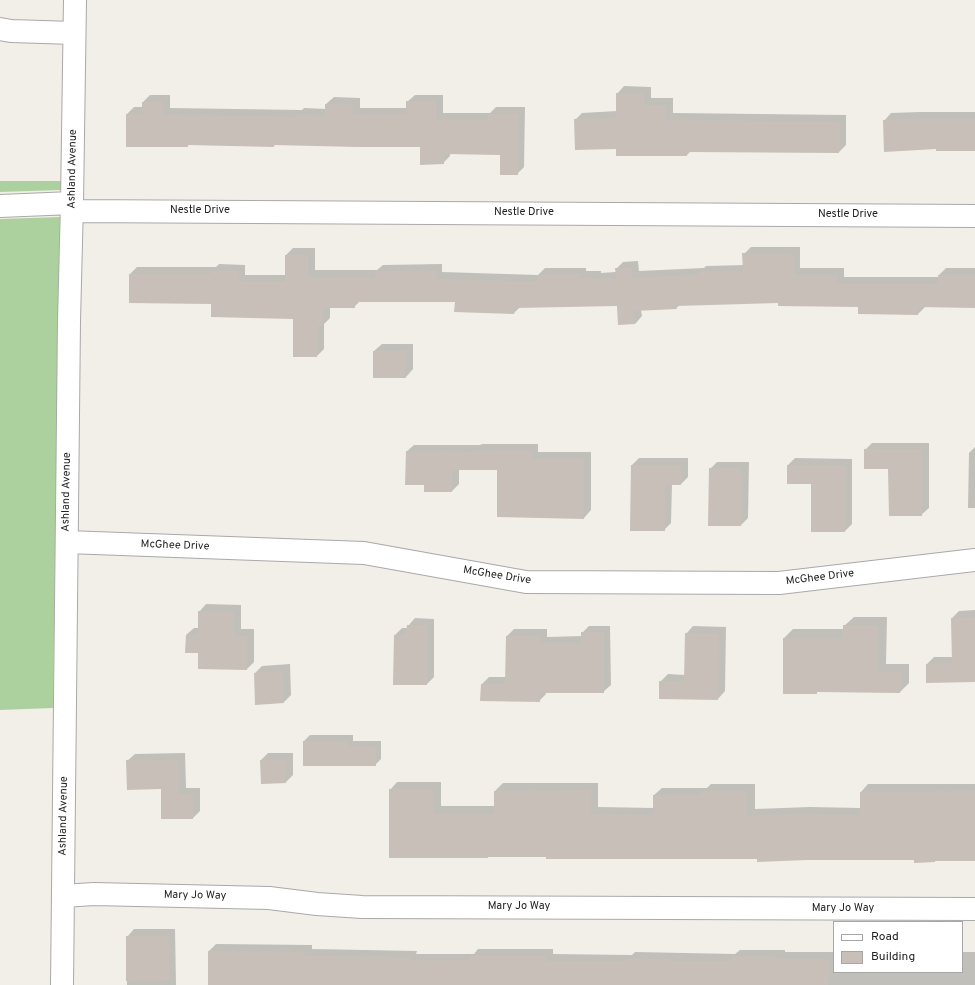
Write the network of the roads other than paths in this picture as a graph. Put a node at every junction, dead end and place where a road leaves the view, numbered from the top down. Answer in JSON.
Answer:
{"nodes":[{"id":1,"x":75,"y":0,"type":"edge"},
{"id":2,"x":0,"y":29,"type":"edge"},
{"id":3,"x":74,"y":33,"type":"junction"},
{"id":4,"x":0,"y":206,"type":"edge"},
{"id":5,"x":72,"y":207,"type":"junction"},
{"id":6,"x":975,"y":216,"type":"edge"},
{"id":7,"x":67,"y":542,"type":"junction"},
{"id":8,"x":975,"y":560,"type":"edge"},
{"id":9,"x":63,"y":896,"type":"junction"},
{"id":10,"x":975,"y":909,"type":"edge"},
{"id":11,"x":62,"y":985,"type":"edge"}],
"edges":[{"from":1,"to":3,"type":"street","name":"Ashland Avenue"},
{"from":2,"to":3,"type":"street"},
{"from":3,"to":5,"type":"street","name":"Ashland Avenue"},
{"from":4,"to":5,"type":"street","name":"Nestle Drive"},
{"from":5,"to":6,"type":"street","name":"Nestle Drive"},
{"from":5,"to":7,"type":"street","name":"Ashland Avenue"},
{"from":7,"to":8,"type":"street","name":"McGhee Drive"},
{"from":7,"to":9,"type":"street","name":"Ashland Avenue"},
{"from":9,"to":10,"type":"street","name":"Mary Jo Way"},
{"from":9,"to":11,"type":"street","name":"Ashland Avenue"}]}
